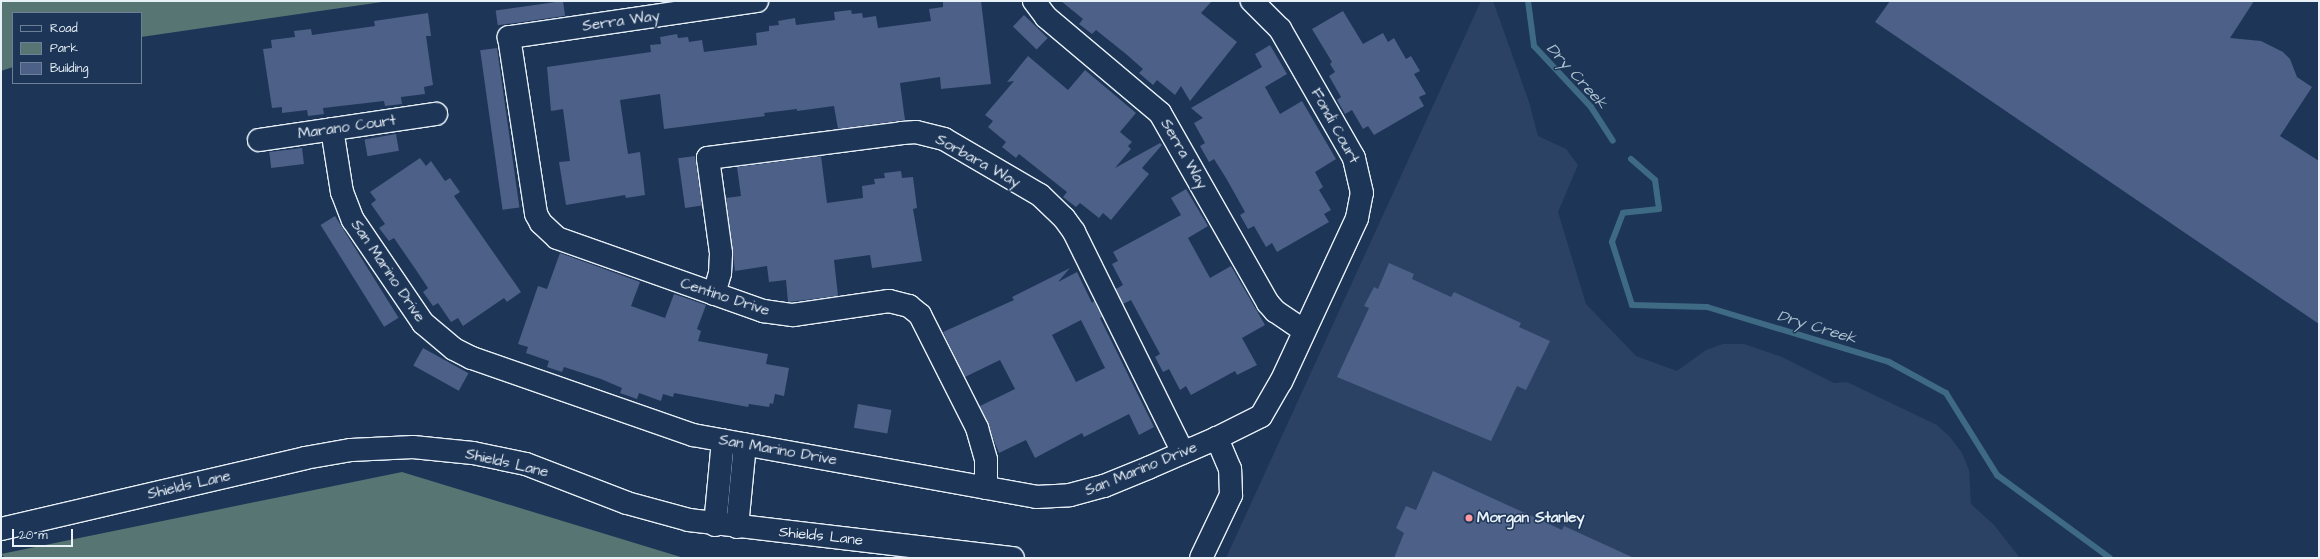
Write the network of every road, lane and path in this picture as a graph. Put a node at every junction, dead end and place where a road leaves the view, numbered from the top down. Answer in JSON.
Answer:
{"nodes":[{"id":1,"x":757,"y":1,"type":"edge"},
{"id":2,"x":1034,"y":1,"type":"edge"},
{"id":3,"x":1252,"y":1,"type":"edge"},
{"id":4,"x":509,"y":37,"type":"joint"},
{"id":5,"x":436,"y":114,"type":"dead end"},
{"id":6,"x":332,"y":129,"type":"junction"},
{"id":7,"x":259,"y":140,"type":"dead end"},
{"id":8,"x":714,"y":294,"type":"junction"},
{"id":9,"x":1303,"y":330,"type":"junction"},
{"id":10,"x":1218,"y":438,"type":"junction"},
{"id":11,"x":723,"y":440,"type":"junction"},
{"id":12,"x":745,"y":444,"type":"junction"},
{"id":13,"x":1183,"y":453,"type":"junction"},
{"id":14,"x":986,"y":488,"type":"junction"},
{"id":15,"x":715,"y":525,"type":"junction"},
{"id":16,"x":737,"y":527,"type":"junction"},
{"id":17,"x":1,"y":529,"type":"edge"},
{"id":18,"x":1013,"y":558,"type":"edge"},
{"id":19,"x":1201,"y":558,"type":"edge"}],
"edges":[{"from":1,"to":4,"type":"street","name":"Serra Way"},
{"from":2,"to":9,"type":"street","name":"Serra Way"},
{"from":3,"to":9,"type":"street","name":"Fondi Court"},
{"from":4,"to":8,"type":"street","name":"Centino Drive"},
{"from":5,"to":6,"type":"street","name":"Marano Court"},
{"from":6,"to":7,"type":"street","name":"Marano Court"},
{"from":6,"to":11,"type":"street","name":"San Marino Drive"},
{"from":8,"to":13,"type":"street","name":"Sorbara Way"},
{"from":8,"to":14,"type":"street","name":"Centino Drive"},
{"from":9,"to":10,"type":"street","name":"San Marino Drive"},
{"from":10,"to":13,"type":"street","name":"San Marino Drive"},
{"from":10,"to":19,"type":"street"},
{"from":11,"to":12,"type":"street","name":"San Marino Drive"},
{"from":11,"to":15,"type":"street"},
{"from":12,"to":14,"type":"street","name":"San Marino Drive"},
{"from":12,"to":16,"type":"street"},
{"from":13,"to":14,"type":"street","name":"San Marino Drive"},
{"from":15,"to":16,"type":"street","name":"Shields Lane"},
{"from":15,"to":17,"type":"street","name":"Shields Lane"},
{"from":16,"to":18,"type":"street","name":"Shields Lane"}]}
